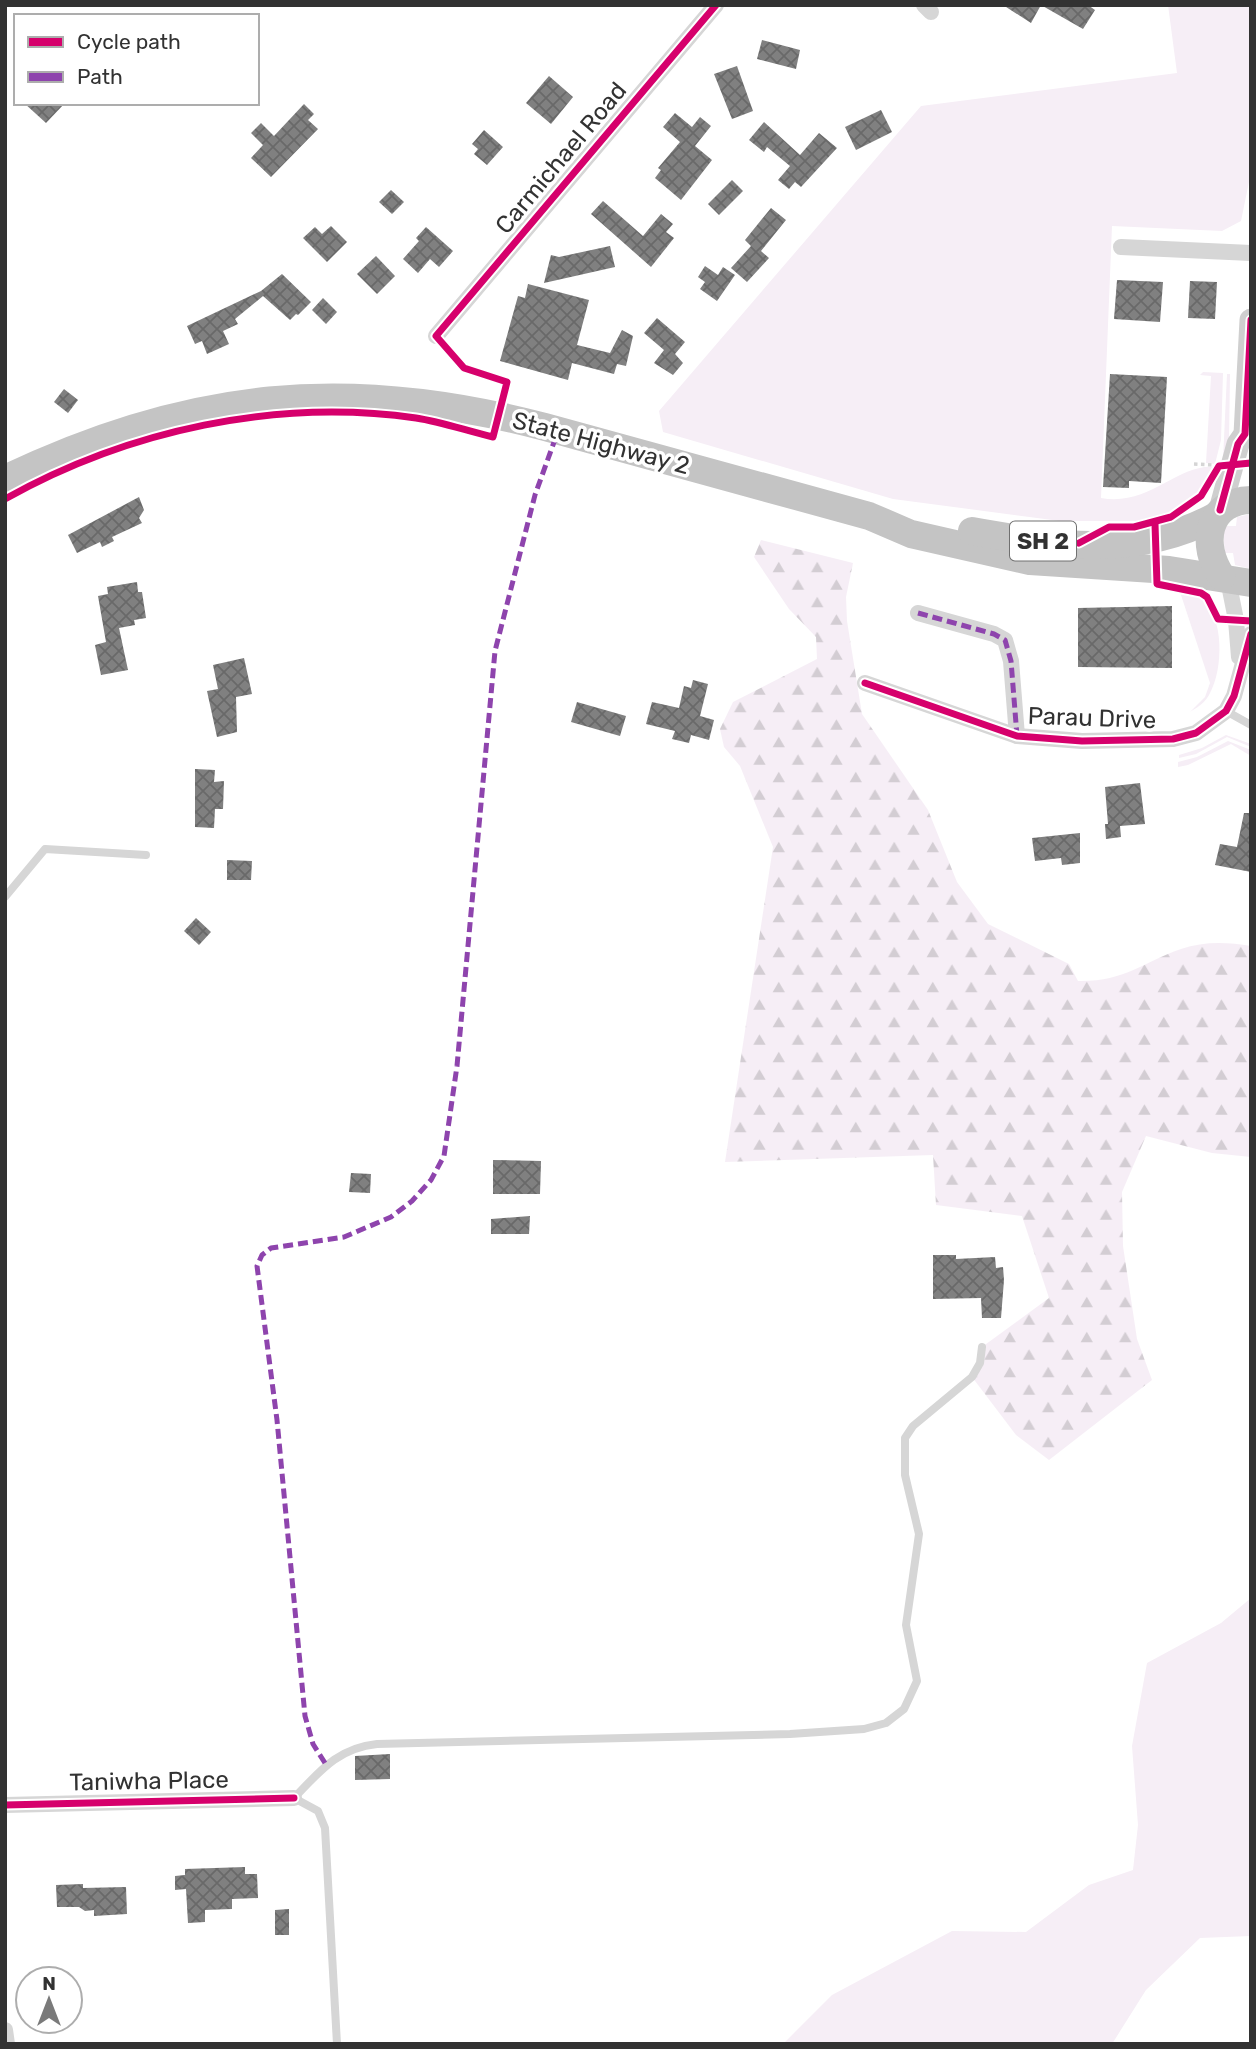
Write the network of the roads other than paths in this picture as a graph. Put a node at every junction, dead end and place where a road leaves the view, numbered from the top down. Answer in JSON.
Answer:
{"nodes":[{"id":1,"x":716,"y":5,"type":"edge"},
{"id":2,"x":1121,"y":247,"type":"dead end"},
{"id":3,"x":1251,"y":253,"type":"edge"},
{"id":4,"x":1251,"y":320,"type":"edge"},
{"id":5,"x":436,"y":336,"type":"dead end"},
{"id":6,"x":1248,"y":439,"type":"edge"},
{"id":7,"x":5,"y":479,"type":"edge"},
{"id":8,"x":1251,"y":500,"type":"edge"},
{"id":9,"x":1217,"y":513,"type":"junction"},
{"id":10,"x":869,"y":516,"type":"junction"},
{"id":11,"x":1233,"y":580,"type":"edge"},
{"id":12,"x":918,"y":613,"type":"dead end"},
{"id":13,"x":1251,"y":634,"type":"edge"},
{"id":14,"x":1241,"y":663,"type":"junction"},
{"id":15,"x":864,"y":683,"type":"dead end"},
{"id":16,"x":1226,"y":711,"type":"junction"},
{"id":17,"x":1251,"y":725,"type":"edge"},
{"id":18,"x":1017,"y":736,"type":"junction"},
{"id":19,"x":146,"y":855,"type":"dead end"},
{"id":20,"x":5,"y":897,"type":"edge"},
{"id":21,"x":982,"y":1347,"type":"dead end"},
{"id":22,"x":294,"y":1798,"type":"junction"},
{"id":23,"x":5,"y":1805,"type":"edge"},
{"id":24,"x":5,"y":2029,"type":"edge"},
{"id":25,"x":6,"y":2044,"type":"edge"},
{"id":26,"x":337,"y":2044,"type":"edge"}],
"edges":[{"from":1,"to":5,"type":"street","name":"Carmichael Road"},
{"from":2,"to":3,"type":"street"},
{"from":4,"to":6,"type":"street"},
{"from":6,"to":9,"type":"street"},
{"from":7,"to":10,"type":"highway","name":"State Highway 2","number":"SH 2"},
{"from":8,"to":9,"type":"highway","number":"SH 2"},
{"from":9,"to":10,"type":"highway","name":"State Highway 2","number":"SH 2"},
{"from":9,"to":11,"type":"highway"},
{"from":10,"to":11,"type":"highway","name":"State Highway 2","number":"SH 2"},
{"from":11,"to":14,"type":"street"},
{"from":12,"to":18,"type":"street"},
{"from":13,"to":14,"type":"street"},
{"from":14,"to":16,"type":"street"},
{"from":15,"to":18,"type":"street","name":"Parau Drive"},
{"from":16,"to":17,"type":"lane"},
{"from":16,"to":18,"type":"street","name":"Parau Drive"},
{"from":19,"to":20,"type":"lane"},
{"from":21,"to":22,"type":"lane"},
{"from":22,"to":23,"type":"street","name":"Taniwha Place"},
{"from":22,"to":26,"type":"lane"},
{"from":24,"to":25,"type":"street"}]}
